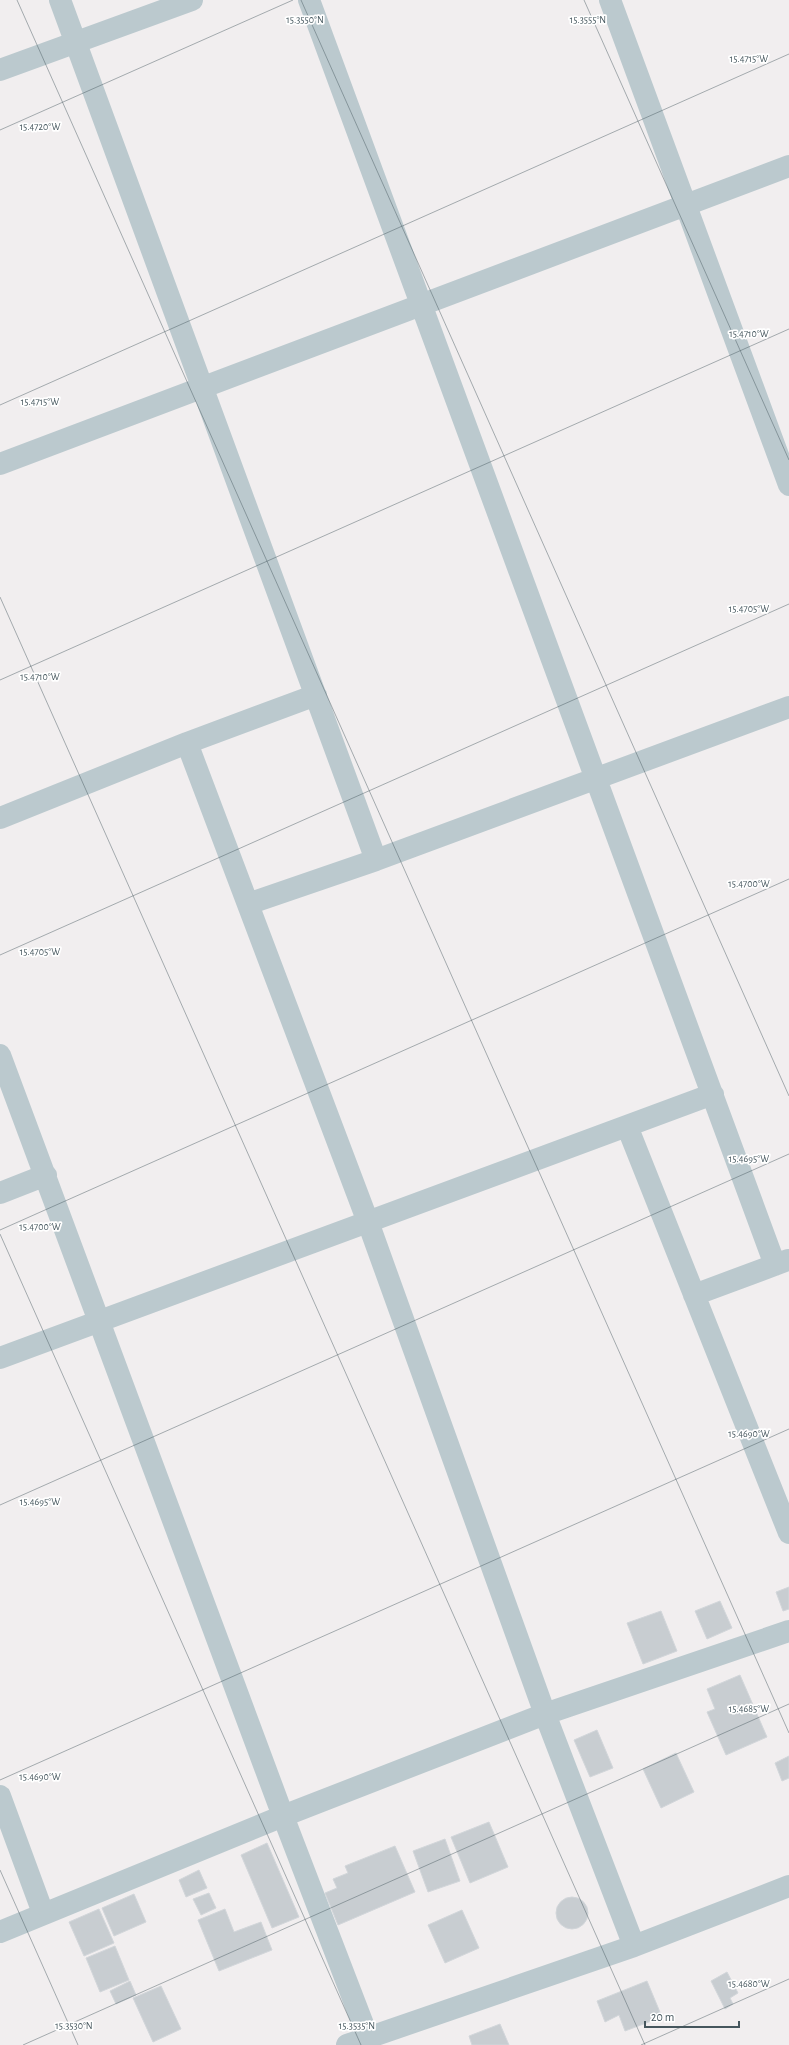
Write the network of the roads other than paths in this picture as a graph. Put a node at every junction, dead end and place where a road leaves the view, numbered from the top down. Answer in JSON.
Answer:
{"nodes":[{"id":1,"x":60,"y":0,"type":"edge"},
{"id":2,"x":192,"y":0,"type":"edge"},
{"id":3,"x":309,"y":0,"type":"edge"},
{"id":4,"x":610,"y":0,"type":"edge"},
{"id":5,"x":76,"y":43,"type":"junction"},
{"id":6,"x":0,"y":70,"type":"edge"},
{"id":7,"x":789,"y":166,"type":"edge"},
{"id":8,"x":686,"y":205,"type":"junction"},
{"id":9,"x":422,"y":305,"type":"junction"},
{"id":10,"x":202,"y":387,"type":"junction"},
{"id":11,"x":0,"y":464,"type":"edge"},
{"id":12,"x":789,"y":485,"type":"edge"},
{"id":13,"x":316,"y":695,"type":"junction"},
{"id":14,"x":789,"y":706,"type":"edge"},
{"id":15,"x":187,"y":743,"type":"junction"},
{"id":16,"x":595,"y":780,"type":"junction"},
{"id":17,"x":0,"y":818,"type":"edge"},
{"id":18,"x":376,"y":860,"type":"junction"},
{"id":19,"x":248,"y":904,"type":"junction"},
{"id":20,"x":0,"y":1055,"type":"edge"},
{"id":21,"x":713,"y":1094,"type":"junction"},
{"id":22,"x":627,"y":1126,"type":"junction"},
{"id":23,"x":46,"y":1175,"type":"junction"},
{"id":24,"x":0,"y":1193,"type":"edge"},
{"id":25,"x":368,"y":1222,"type":"junction"},
{"id":26,"x":782,"y":1262,"type":"edge"},
{"id":27,"x":694,"y":1295,"type":"junction"},
{"id":28,"x":100,"y":1321,"type":"junction"},
{"id":29,"x":0,"y":1358,"type":"edge"},
{"id":30,"x":789,"y":1533,"type":"edge"},
{"id":31,"x":789,"y":1631,"type":"edge"},
{"id":32,"x":545,"y":1714,"type":"junction"},
{"id":33,"x":0,"y":1796,"type":"edge"},
{"id":34,"x":283,"y":1816,"type":"junction"},
{"id":35,"x":789,"y":1886,"type":"edge"},
{"id":36,"x":43,"y":1913,"type":"junction"},
{"id":37,"x":0,"y":1932,"type":"edge"},
{"id":38,"x":634,"y":1946,"type":"junction"},
{"id":39,"x":369,"y":2041,"type":"edge"},
{"id":40,"x":347,"y":2045,"type":"edge"}],
"edges":[{"from":1,"to":5,"type":"street"},
{"from":2,"to":5,"type":"street"},
{"from":3,"to":9,"type":"street"},
{"from":4,"to":8,"type":"street"},
{"from":5,"to":6,"type":"street"},
{"from":5,"to":10,"type":"street"},
{"from":7,"to":8,"type":"street"},
{"from":8,"to":9,"type":"street"},
{"from":8,"to":12,"type":"street"},
{"from":9,"to":10,"type":"street"},
{"from":9,"to":16,"type":"street"},
{"from":10,"to":11,"type":"street"},
{"from":10,"to":13,"type":"street"},
{"from":13,"to":15,"type":"street"},
{"from":13,"to":18,"type":"street"},
{"from":14,"to":16,"type":"street"},
{"from":15,"to":17,"type":"street"},
{"from":15,"to":19,"type":"street"},
{"from":16,"to":18,"type":"street"},
{"from":16,"to":21,"type":"street"},
{"from":18,"to":19,"type":"street"},
{"from":19,"to":25,"type":"street"},
{"from":20,"to":23,"type":"street"},
{"from":21,"to":22,"type":"street"},
{"from":21,"to":26,"type":"street"},
{"from":22,"to":25,"type":"street"},
{"from":22,"to":27,"type":"street"},
{"from":23,"to":24,"type":"street"},
{"from":23,"to":28,"type":"street"},
{"from":25,"to":28,"type":"street"},
{"from":25,"to":32,"type":"street"},
{"from":26,"to":27,"type":"street"},
{"from":27,"to":30,"type":"street"},
{"from":28,"to":29,"type":"street"},
{"from":28,"to":34,"type":"street"},
{"from":31,"to":32,"type":"street"},
{"from":32,"to":34,"type":"street"},
{"from":32,"to":38,"type":"street"},
{"from":33,"to":36,"type":"street"},
{"from":34,"to":36,"type":"street"},
{"from":34,"to":39,"type":"street"},
{"from":35,"to":38,"type":"street"},
{"from":36,"to":37,"type":"street"},
{"from":38,"to":39,"type":"street"},
{"from":39,"to":40,"type":"street"}]}
